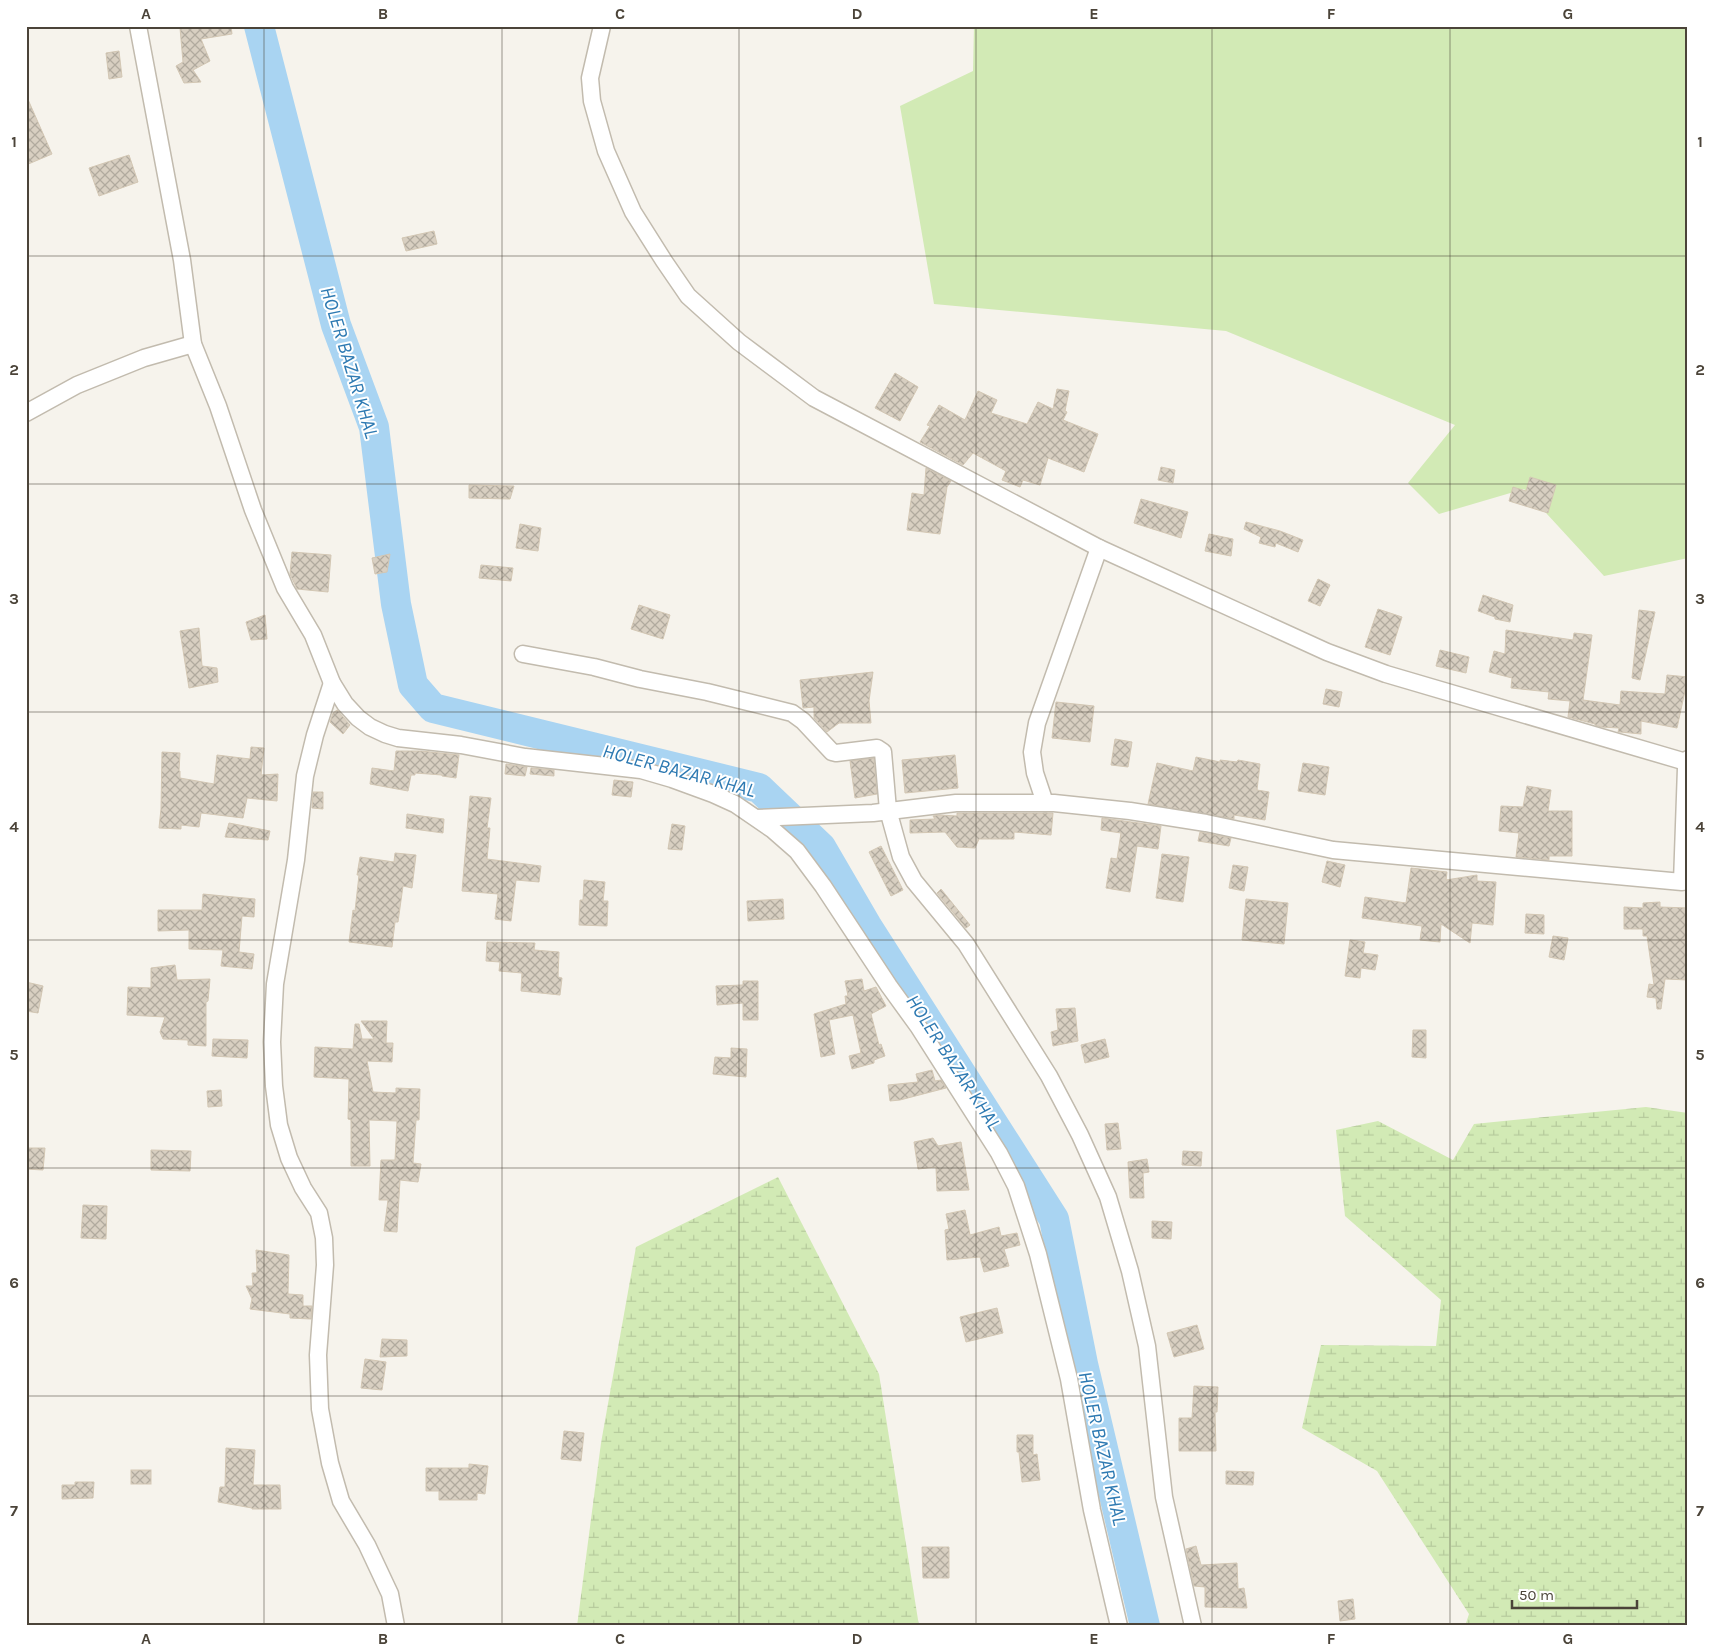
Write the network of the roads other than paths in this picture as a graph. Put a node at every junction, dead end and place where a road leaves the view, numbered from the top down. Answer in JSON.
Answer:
{"nodes":[{"id":1,"x":138,"y":26,"type":"edge"},
{"id":2,"x":602,"y":26,"type":"edge"},
{"id":3,"x":193,"y":344,"type":"junction"},
{"id":4,"x":26,"y":413,"type":"edge"},
{"id":5,"x":1100,"y":548,"type":"junction"},
{"id":6,"x":523,"y":654,"type":"dead end"},
{"id":7,"x":332,"y":683,"type":"junction"},
{"id":8,"x":1687,"y":760,"type":"edge"},
{"id":9,"x":1045,"y":802,"type":"junction"},
{"id":10,"x":888,"y":810,"type":"junction"},
{"id":11,"x":763,"y":818,"type":"junction"},
{"id":12,"x":1685,"y":883,"type":"edge"},
{"id":13,"x":396,"y":1626,"type":"edge"},
{"id":14,"x":1120,"y":1626,"type":"edge"},
{"id":15,"x":1192,"y":1626,"type":"edge"}],
"edges":[{"from":1,"to":3,"type":"street"},
{"from":2,"to":5,"type":"street"},
{"from":3,"to":4,"type":"street"},
{"from":3,"to":7,"type":"street"},
{"from":5,"to":8,"type":"street"},
{"from":5,"to":9,"type":"street"},
{"from":6,"to":10,"type":"street"},
{"from":7,"to":11,"type":"street"},
{"from":7,"to":13,"type":"street"},
{"from":8,"to":12,"type":"street"},
{"from":9,"to":10,"type":"street"},
{"from":9,"to":12,"type":"street"},
{"from":10,"to":11,"type":"street"},
{"from":10,"to":15,"type":"street"},
{"from":11,"to":14,"type":"street"}]}
